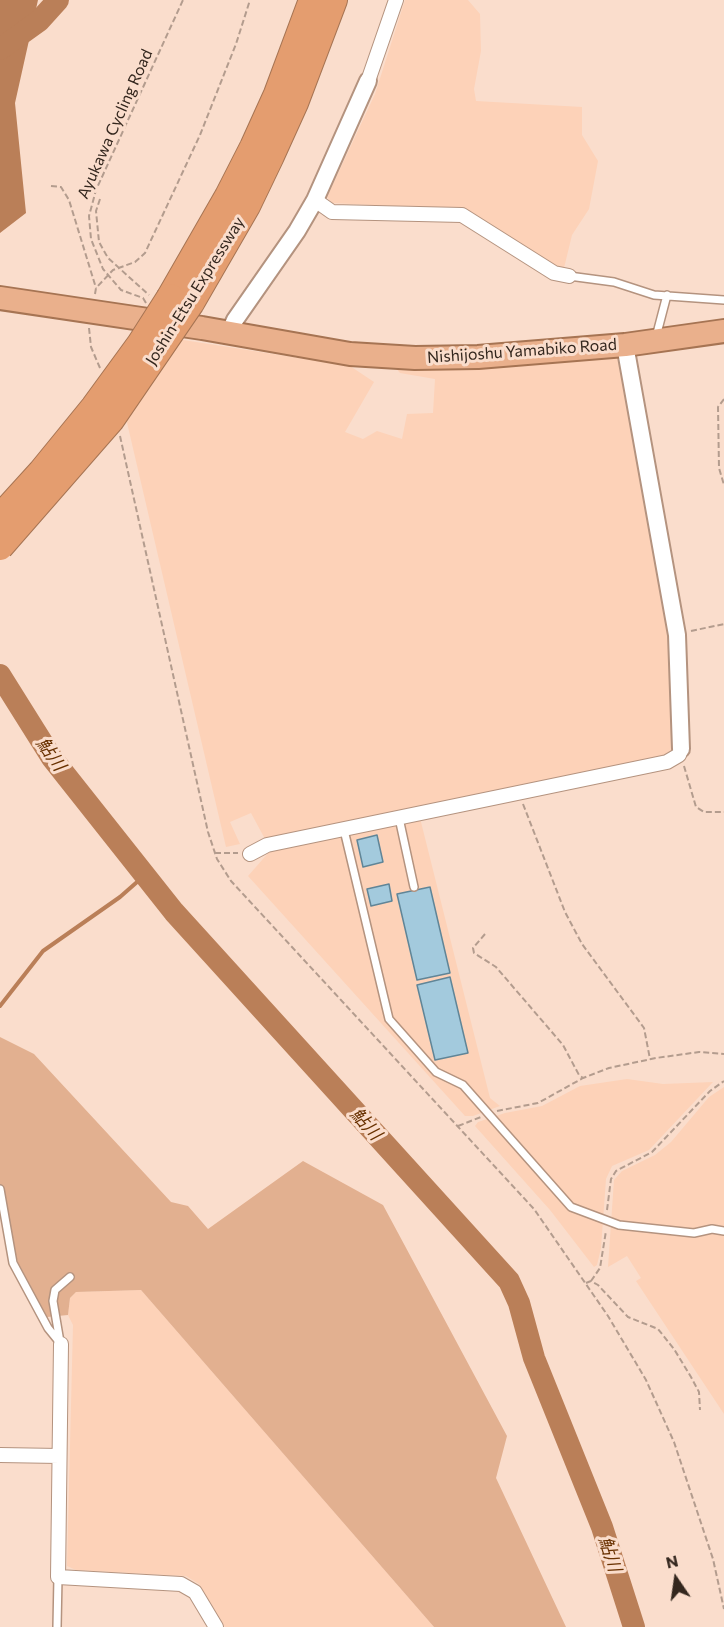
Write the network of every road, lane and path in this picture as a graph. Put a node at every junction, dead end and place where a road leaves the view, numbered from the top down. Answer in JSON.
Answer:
{"nodes":[{"id":1,"x":183,"y":0,"type":"edge"},
{"id":2,"x":250,"y":0,"type":"edge"},
{"id":3,"x":312,"y":0,"type":"edge"},
{"id":4,"x":334,"y":0,"type":"edge"},
{"id":5,"x":396,"y":0,"type":"edge"},
{"id":6,"x":368,"y":81,"type":"joint"},
{"id":7,"x":51,"y":186,"type":"dead end"},
{"id":8,"x":100,"y":200,"type":"dead end"},
{"id":9,"x":315,"y":200,"type":"junction"},
{"id":10,"x":118,"y":267,"type":"junction"},
{"id":11,"x":107,"y":274,"type":"junction"},
{"id":12,"x":569,"y":276,"type":"joint"},
{"id":13,"x":96,"y":288,"type":"junction"},
{"id":14,"x":667,"y":295,"type":"junction"},
{"id":15,"x":0,"y":298,"type":"edge"},
{"id":16,"x":170,"y":299,"type":"junction"},
{"id":17,"x":724,"y":300,"type":"edge"},
{"id":18,"x":147,"y":308,"type":"dead end"},
{"id":19,"x":88,"y":312,"type":"junction"},
{"id":20,"x":724,"y":331,"type":"edge"},
{"id":21,"x":229,"y":333,"type":"junction"},
{"id":22,"x":655,"y":340,"type":"junction"},
{"id":23,"x":625,"y":345,"type":"junction"},
{"id":24,"x":724,"y":399,"type":"edge"},
{"id":25,"x":724,"y":485,"type":"edge"},
{"id":26,"x":0,"y":517,"type":"edge"},
{"id":27,"x":0,"y":547,"type":"edge"},
{"id":28,"x":724,"y":624,"type":"edge"},
{"id":29,"x":677,"y":635,"type":"junction"},
{"id":30,"x":680,"y":752,"type":"junction"},
{"id":31,"x":518,"y":793,"type":"junction"},
{"id":32,"x":724,"y":812,"type":"edge"},
{"id":33,"x":399,"y":818,"type":"junction"},
{"id":34,"x":344,"y":830,"type":"junction"},
{"id":35,"x":215,"y":853,"type":"dead end"},
{"id":36,"x":250,"y":854,"type":"joint"},
{"id":37,"x":414,"y":887,"type":"dead end"},
{"id":38,"x":485,"y":934,"type":"dead end"},
{"id":39,"x":724,"y":1054,"type":"edge"},
{"id":40,"x":650,"y":1059,"type":"junction"},
{"id":41,"x":583,"y":1078,"type":"junction"},
{"id":42,"x":724,"y":1081,"type":"edge"},
{"id":43,"x":488,"y":1114,"type":"junction"},
{"id":44,"x":458,"y":1127,"type":"dead end"},
{"id":45,"x":0,"y":1189,"type":"edge"},
{"id":46,"x":606,"y":1222,"type":"junction"},
{"id":47,"x":724,"y":1231,"type":"edge"},
{"id":48,"x":70,"y":1277,"type":"dead end"},
{"id":49,"x":591,"y":1281,"type":"junction"},
{"id":50,"x":586,"y":1283,"type":"dead end"},
{"id":51,"x":61,"y":1344,"type":"junction"},
{"id":52,"x":700,"y":1410,"type":"dead end"},
{"id":53,"x":0,"y":1455,"type":"edge"},
{"id":54,"x":59,"y":1456,"type":"junction"},
{"id":55,"x":58,"y":1577,"type":"junction"},
{"id":56,"x":57,"y":1627,"type":"edge"},
{"id":57,"x":216,"y":1627,"type":"edge"}],
"edges":[{"from":1,"to":11,"type":"path","name":"Ayukawa Cycling Road"},
{"from":2,"to":10,"type":"path"},
{"from":3,"to":16,"type":"highway","name":"Joshin-Etsu Expressway"},
{"from":4,"to":16,"type":"highway","name":"Joshin-Etsu Expressway"},
{"from":5,"to":6,"type":"street"},
{"from":6,"to":9,"type":"street"},
{"from":7,"to":13,"type":"path"},
{"from":8,"to":10,"type":"path"},
{"from":9,"to":12,"type":"street"},
{"from":9,"to":21,"type":"street"},
{"from":10,"to":11,"type":"path"},
{"from":10,"to":16,"type":"path"},
{"from":11,"to":13,"type":"path"},
{"from":11,"to":18,"type":"path","name":"Ayukawa Cycling Road"},
{"from":12,"to":14,"type":"lane"},
{"from":13,"to":19,"type":"path"},
{"from":14,"to":17,"type":"lane"},
{"from":14,"to":22,"type":"lane"},
{"from":15,"to":19,"type":"highway","name":"Nishijoshu Yamabiko Road"},
{"from":16,"to":26,"type":"highway","name":"Joshin-Etsu Expressway","bridge":true},
{"from":16,"to":27,"type":"highway","name":"Joshin-Etsu Expressway","bridge":true},
{"from":19,"to":21,"type":"highway","name":"Nishijoshu Yamabiko Road"},
{"from":20,"to":22,"type":"highway","name":"Nishijoshu Yamabiko Road"},
{"from":21,"to":23,"type":"highway","name":"Nishijoshu Yamabiko Road"},
{"from":22,"to":23,"type":"highway","name":"Nishijoshu Yamabiko Road"},
{"from":23,"to":29,"type":"street"},
{"from":24,"to":25,"type":"path"},
{"from":28,"to":29,"type":"path"},
{"from":29,"to":30,"type":"street"},
{"from":30,"to":31,"type":"street"},
{"from":30,"to":32,"type":"path"},
{"from":31,"to":33,"type":"street"},
{"from":31,"to":40,"type":"path"},
{"from":33,"to":34,"type":"street"},
{"from":33,"to":37,"type":"lane"},
{"from":34,"to":36,"type":"street"},
{"from":34,"to":43,"type":"lane"},
{"from":35,"to":36,"type":"path"},
{"from":38,"to":41,"type":"path"},
{"from":39,"to":40,"type":"path"},
{"from":40,"to":41,"type":"path"},
{"from":41,"to":43,"type":"path"},
{"from":42,"to":46,"type":"path"},
{"from":43,"to":44,"type":"path"},
{"from":43,"to":46,"type":"lane"},
{"from":45,"to":51,"type":"lane"},
{"from":46,"to":47,"type":"lane"},
{"from":46,"to":49,"type":"path"},
{"from":48,"to":51,"type":"lane"},
{"from":49,"to":50,"type":"path"},
{"from":49,"to":52,"type":"path"},
{"from":51,"to":54,"type":"street"},
{"from":53,"to":54,"type":"street"},
{"from":54,"to":55,"type":"street"},
{"from":55,"to":56,"type":"lane"},
{"from":55,"to":57,"type":"street"}]}
